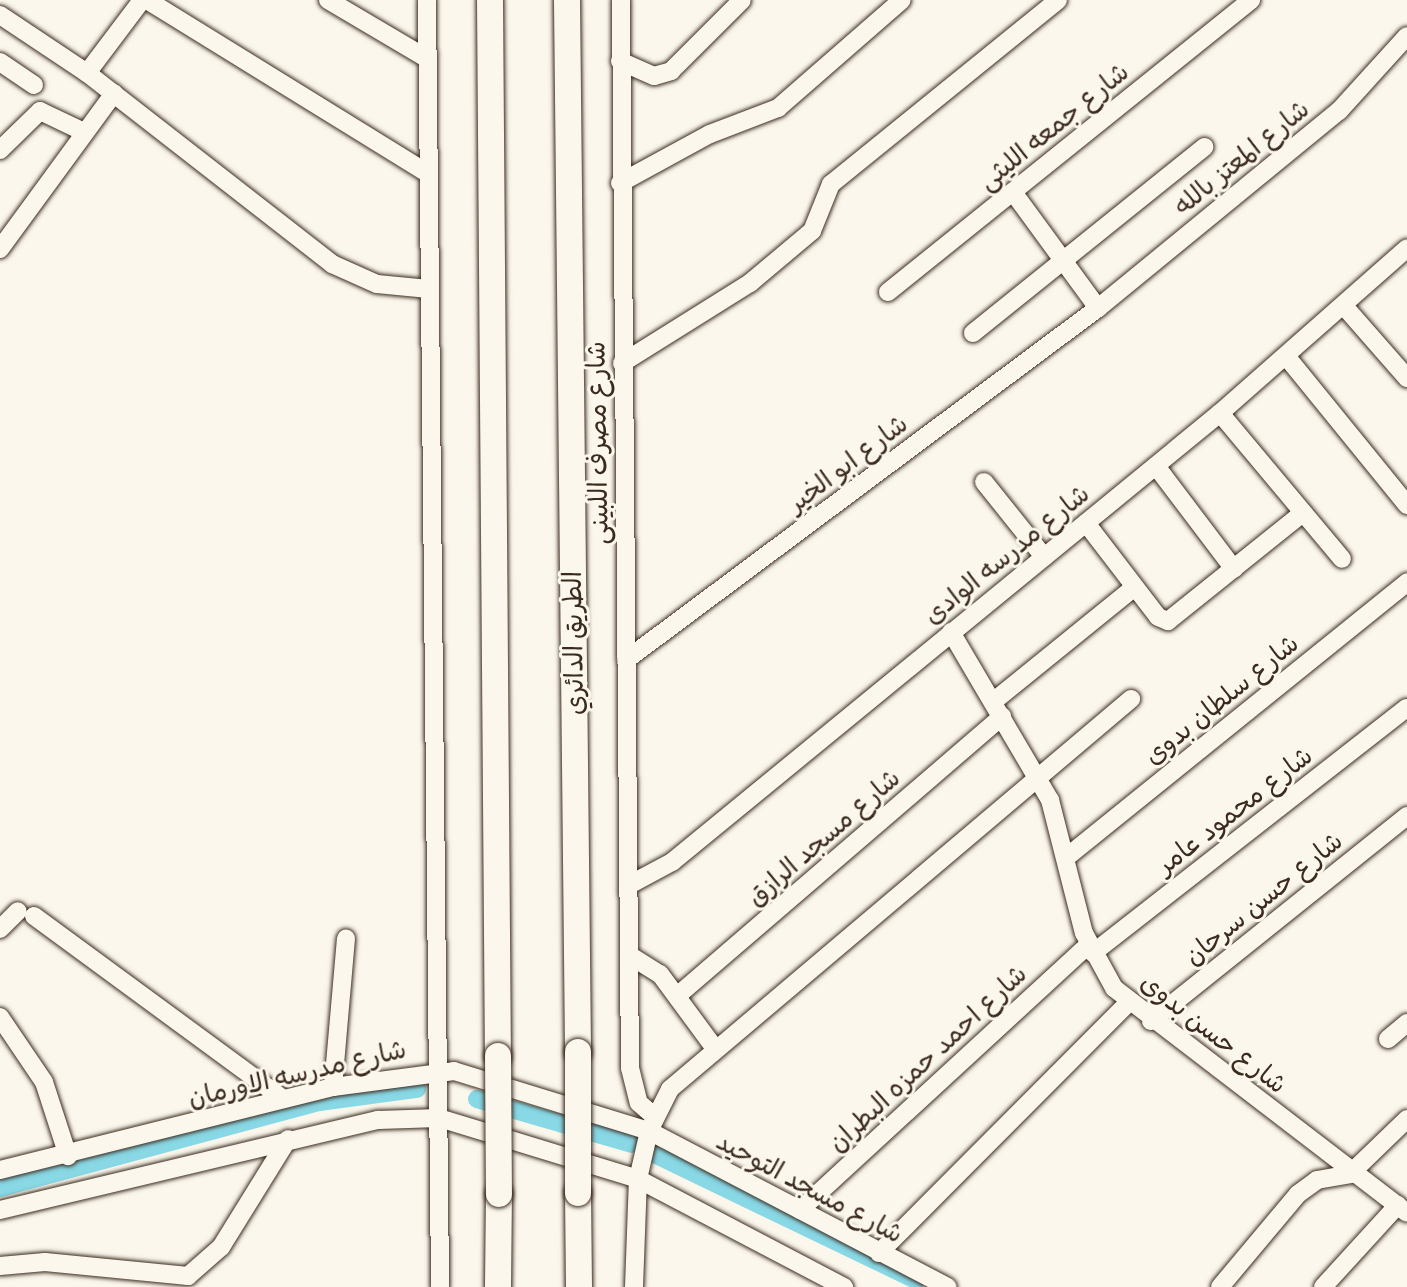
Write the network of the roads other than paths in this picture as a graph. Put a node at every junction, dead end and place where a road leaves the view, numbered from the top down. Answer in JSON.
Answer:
{"nodes":[{"id":1,"x":144,"y":0,"type":"edge"},
{"id":2,"x":328,"y":0,"type":"edge"},
{"id":3,"x":427,"y":0,"type":"edge"},
{"id":4,"x":490,"y":0,"type":"edge"},
{"id":5,"x":567,"y":0,"type":"edge"},
{"id":6,"x":621,"y":0,"type":"edge"},
{"id":7,"x":742,"y":0,"type":"edge"},
{"id":8,"x":902,"y":0,"type":"edge"},
{"id":9,"x":1058,"y":0,"type":"edge"},
{"id":10,"x":1251,"y":0,"type":"edge"},
{"id":11,"x":0,"y":15,"type":"edge"},
{"id":12,"x":1407,"y":36,"type":"edge"},
{"id":13,"x":426,"y":58,"type":"junction"},
{"id":14,"x":620,"y":61,"type":"junction"},
{"id":15,"x":0,"y":62,"type":"edge"},
{"id":16,"x":87,"y":73,"type":"junction"},
{"id":17,"x":34,"y":85,"type":"dead end"},
{"id":18,"x":114,"y":93,"type":"junction"},
{"id":19,"x":84,"y":132,"type":"junction"},
{"id":20,"x":1204,"y":147,"type":"dead end"},
{"id":21,"x":0,"y":150,"type":"edge"},
{"id":22,"x":427,"y":173,"type":"junction"},
{"id":23,"x":620,"y":183,"type":"junction"},
{"id":24,"x":1013,"y":192,"type":"junction"},
{"id":25,"x":1407,"y":248,"type":"edge"},
{"id":26,"x":0,"y":249,"type":"edge"},
{"id":27,"x":1063,"y":261,"type":"junction"},
{"id":28,"x":429,"y":289,"type":"junction"},
{"id":29,"x":888,"y":292,"type":"dead end"},
{"id":30,"x":1344,"y":306,"type":"junction"},
{"id":31,"x":1098,"y":308,"type":"junction"},
{"id":32,"x":973,"y":333,"type":"dead end"},
{"id":33,"x":1286,"y":356,"type":"junction"},
{"id":34,"x":622,"y":363,"type":"junction"},
{"id":35,"x":1407,"y":378,"type":"edge"},
{"id":36,"x":1220,"y":413,"type":"junction"},
{"id":37,"x":1156,"y":466,"type":"junction"},
{"id":38,"x":984,"y":482,"type":"dead end"},
{"id":39,"x":1407,"y":505,"type":"edge"},
{"id":40,"x":1303,"y":513,"type":"junction"},
{"id":41,"x":1086,"y":523,"type":"junction"},
{"id":42,"x":1044,"y":557,"type":"junction"},
{"id":43,"x":1342,"y":559,"type":"dead end"},
{"id":44,"x":1234,"y":569,"type":"junction"},
{"id":45,"x":1407,"y":582,"type":"edge"},
{"id":46,"x":1135,"y":587,"type":"junction"},
{"id":47,"x":951,"y":632,"type":"junction"},
{"id":48,"x":626,"y":660,"type":"junction"},
{"id":49,"x":1131,"y":699,"type":"dead end"},
{"id":50,"x":1407,"y":708,"type":"edge"},
{"id":51,"x":998,"y":709,"type":"junction"},
{"id":52,"x":1037,"y":778,"type":"junction"},
{"id":53,"x":1407,"y":817,"type":"edge"},
{"id":54,"x":1068,"y":856,"type":"junction"},
{"id":55,"x":629,"y":885,"type":"junction"},
{"id":56,"x":0,"y":929,"type":"edge"},
{"id":57,"x":346,"y":939,"type":"dead end"},
{"id":58,"x":1091,"y":948,"type":"junction"},
{"id":59,"x":629,"y":955,"type":"junction"},
{"id":60,"x":677,"y":996,"type":"junction"},
{"id":61,"x":1128,"y":1003,"type":"junction"},
{"id":62,"x":0,"y":1017,"type":"edge"},
{"id":63,"x":1151,"y":1021,"type":"junction"},
{"id":64,"x":1407,"y":1023,"type":"edge"},
{"id":65,"x":1388,"y":1039,"type":"dead end"},
{"id":66,"x":716,"y":1050,"type":"junction"},
{"id":67,"x":439,"y":1070,"type":"junction"},
{"id":68,"x":333,"y":1087,"type":"junction"},
{"id":69,"x":282,"y":1098,"type":"junction"},
{"id":70,"x":439,"y":1118,"type":"junction"},
{"id":71,"x":1407,"y":1119,"type":"edge"},
{"id":72,"x":652,"y":1124,"type":"junction"},
{"id":73,"x":288,"y":1139,"type":"junction"},
{"id":74,"x":68,"y":1156,"type":"junction"},
{"id":75,"x":0,"y":1170,"type":"edge"},
{"id":76,"x":1350,"y":1174,"type":"junction"},
{"id":77,"x":638,"y":1179,"type":"junction"},
{"id":78,"x":1402,"y":1209,"type":"edge"},
{"id":79,"x":0,"y":1210,"type":"edge"},
{"id":80,"x":800,"y":1210,"type":"junction"},
{"id":81,"x":879,"y":1253,"type":"junction"},
{"id":82,"x":0,"y":1266,"type":"edge"},
{"id":83,"x":440,"y":1287,"type":"edge"},
{"id":84,"x":498,"y":1287,"type":"edge"},
{"id":85,"x":579,"y":1287,"type":"edge"},
{"id":86,"x":634,"y":1287,"type":"edge"},
{"id":87,"x":844,"y":1287,"type":"edge"},
{"id":88,"x":948,"y":1287,"type":"edge"},
{"id":89,"x":1220,"y":1287,"type":"edge"},
{"id":90,"x":1323,"y":1287,"type":"edge"}],
"edges":[{"from":1,"to":16,"type":"street"},
{"from":1,"to":22,"type":"street"},
{"from":2,"to":13,"type":"street"},
{"from":3,"to":13,"type":"street"},
{"from":4,"to":84,"type":"highway","bridge":true},
{"from":5,"to":85,"type":"highway","name":"الطريق الدائري","bridge":true},
{"from":6,"to":14,"type":"street","name":"شارع مصرف اللبينى"},
{"from":7,"to":14,"type":"street"},
{"from":8,"to":23,"type":"street"},
{"from":9,"to":34,"type":"street"},
{"from":10,"to":24,"type":"street","name":"شارع جمعه الليثى"},
{"from":11,"to":16,"type":"street"},
{"from":12,"to":31,"type":"street","name":"شارع المعتز بالله"},
{"from":13,"to":22,"type":"street"},
{"from":14,"to":23,"type":"street","name":"شارع مصرف اللبينى"},
{"from":15,"to":17,"type":"street"},
{"from":16,"to":18,"type":"street"},
{"from":18,"to":19,"type":"street"},
{"from":18,"to":28,"type":"street"},
{"from":19,"to":21,"type":"street"},
{"from":19,"to":26,"type":"street"},
{"from":20,"to":27,"type":"street"},
{"from":22,"to":28,"type":"street"},
{"from":23,"to":34,"type":"street","name":"شارع مصرف اللبينى"},
{"from":24,"to":27,"type":"street"},
{"from":24,"to":29,"type":"street","name":"شارع جمعه الليثى"},
{"from":25,"to":30,"type":"street","name":"شارع مدرسه الوادى"},
{"from":27,"to":31,"type":"street"},
{"from":27,"to":32,"type":"street"},
{"from":28,"to":67,"type":"street"},
{"from":30,"to":33,"type":"street","name":"شارع مدرسه الوادى"},
{"from":30,"to":35,"type":"street"},
{"from":31,"to":48,"type":"street","name":"شارع ابو الخير"},
{"from":33,"to":36,"type":"street","name":"شارع مدرسه الوادى"},
{"from":33,"to":39,"type":"street"},
{"from":34,"to":48,"type":"street","name":"شارع مصرف اللبينى"},
{"from":36,"to":37,"type":"street","name":"شارع مدرسه الوادى"},
{"from":36,"to":40,"type":"street"},
{"from":37,"to":41,"type":"street","name":"شارع مدرسه الوادى"},
{"from":37,"to":44,"type":"street"},
{"from":38,"to":42,"type":"street"},
{"from":40,"to":43,"type":"street"},
{"from":40,"to":44,"type":"street"},
{"from":41,"to":42,"type":"street","name":"شارع مدرسه الوادى"},
{"from":41,"to":46,"type":"street"},
{"from":42,"to":47,"type":"street","name":"شارع مدرسه الوادى"},
{"from":44,"to":46,"type":"street"},
{"from":45,"to":54,"type":"street","name":"شارع سلطان بدوى"},
{"from":46,"to":51,"type":"street","name":"شارع مسجد الرازق"},
{"from":47,"to":51,"type":"street","name":"شارع حسن بدوى"},
{"from":47,"to":55,"type":"street","name":"شارع مدرسه الوادى"},
{"from":48,"to":55,"type":"street","name":"شارع مصرف اللبينى"},
{"from":49,"to":52,"type":"street"},
{"from":50,"to":58,"type":"street","name":"شارع محمود عامر"},
{"from":51,"to":52,"type":"street","name":"شارع حسن بدوى"},
{"from":51,"to":60,"type":"street","name":"شارع مسجد الرازق"},
{"from":52,"to":54,"type":"street","name":"شارع حسن بدوى"},
{"from":52,"to":66,"type":"street"},
{"from":53,"to":63,"type":"street","name":"شارع حسن سرحان"},
{"from":54,"to":58,"type":"street","name":"شارع حسن بدوى"},
{"from":55,"to":59,"type":"street","name":"شارع مصرف اللبينى"},
{"from":56,"to":69,"type":"street"},
{"from":57,"to":68,"type":"street"},
{"from":58,"to":61,"type":"street","name":"شارع حسن بدوى"},
{"from":58,"to":80,"type":"street","name":"شارع احمد حمزه البطران"},
{"from":59,"to":60,"type":"street"},
{"from":59,"to":72,"type":"street","name":"شارع مصرف اللبينى"},
{"from":60,"to":66,"type":"street"},
{"from":61,"to":63,"type":"street","name":"شارع حسن بدوى"},
{"from":61,"to":81,"type":"street"},
{"from":62,"to":74,"type":"street"},
{"from":63,"to":76,"type":"street","name":"شارع حسن بدوى"},
{"from":64,"to":65,"type":"street"},
{"from":66,"to":72,"type":"street"},
{"from":67,"to":68,"type":"street","name":"شارع مدرسه الاورمان"},
{"from":67,"to":70,"type":"street"},
{"from":67,"to":72,"type":"street","name":"شارع مدرسه الاورمان"},
{"from":68,"to":69,"type":"street","name":"شارع مدرسه الاورمان"},
{"from":69,"to":74,"type":"street","name":"شارع مدرسه الاورمان"},
{"from":70,"to":73,"type":"street"},
{"from":70,"to":77,"type":"street"},
{"from":70,"to":83,"type":"street"},
{"from":71,"to":76,"type":"street"},
{"from":72,"to":77,"type":"street"},
{"from":72,"to":80,"type":"street","name":"شارع مسجد التوحيد"},
{"from":73,"to":79,"type":"street"},
{"from":73,"to":82,"type":"street"},
{"from":74,"to":75,"type":"street","name":"شارع مدرسه الاورمان"},
{"from":76,"to":78,"type":"street","name":"شارع حسن بدوى"},
{"from":76,"to":89,"type":"street"},
{"from":77,"to":86,"type":"street"},
{"from":77,"to":87,"type":"street"},
{"from":78,"to":90,"type":"street"},
{"from":80,"to":81,"type":"street","name":"شارع مسجد التوحيد"},
{"from":81,"to":88,"type":"street","name":"شارع مسجد التوحيد"}]}
